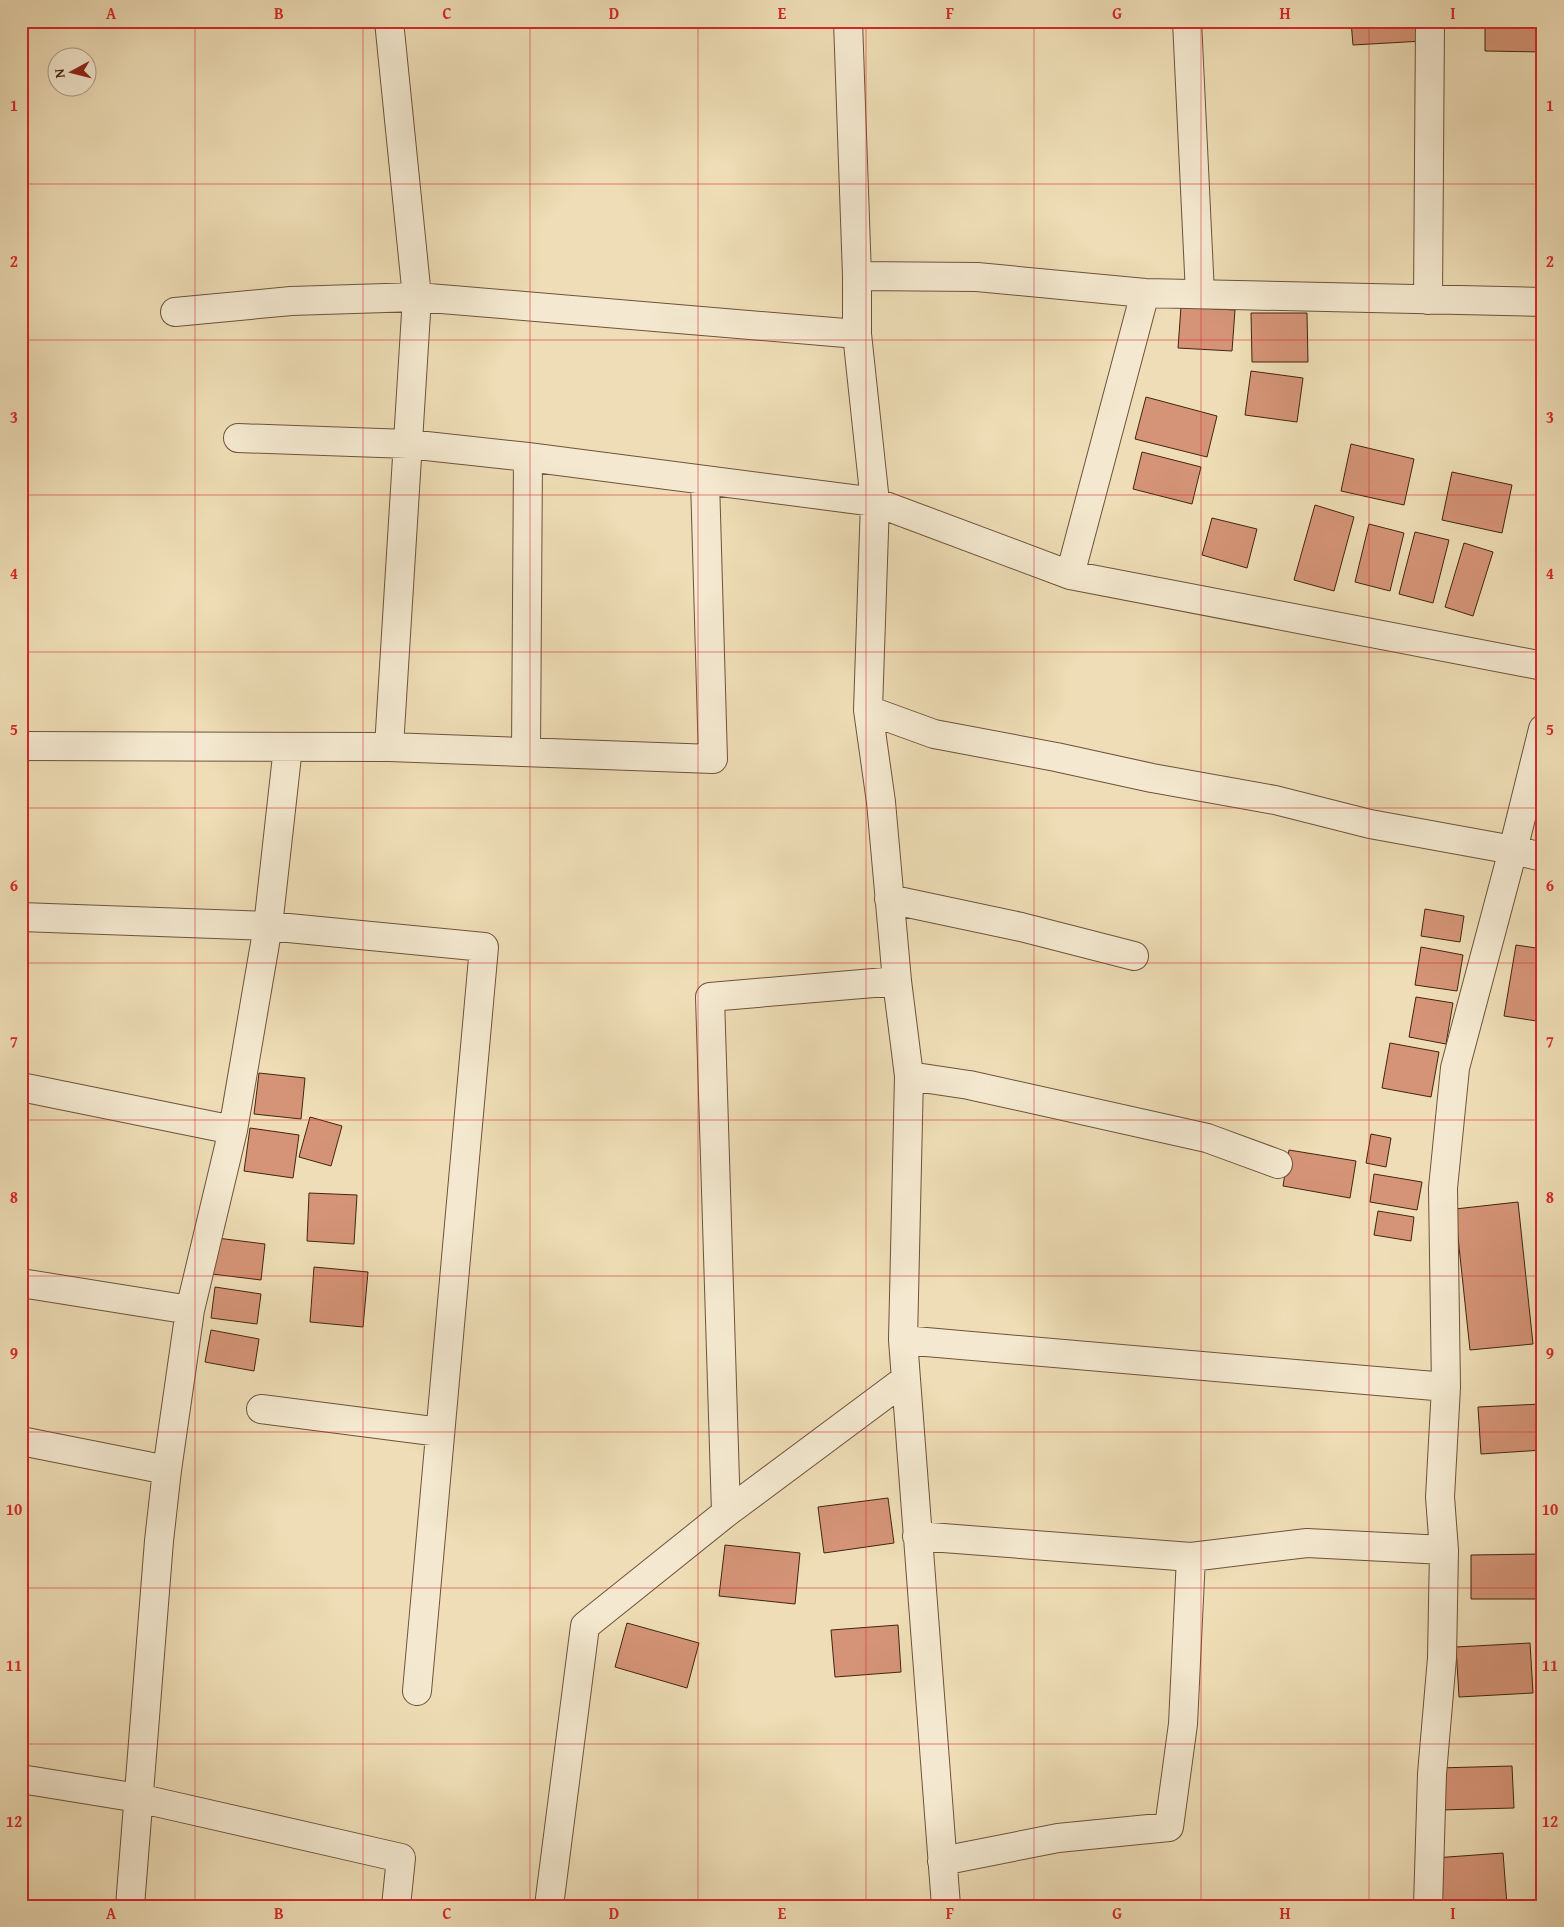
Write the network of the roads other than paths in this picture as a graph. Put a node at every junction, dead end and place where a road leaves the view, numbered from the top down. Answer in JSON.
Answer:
{"nodes":[{"id":1,"x":389,"y":21,"type":"edge"},
{"id":2,"x":848,"y":21,"type":"edge"},
{"id":3,"x":1187,"y":21,"type":"edge"},
{"id":4,"x":1430,"y":21,"type":"edge"},
{"id":5,"x":857,"y":276,"type":"junction"},
{"id":6,"x":1145,"y":294,"type":"junction"},
{"id":7,"x":1200,"y":294,"type":"junction"},
{"id":8,"x":417,"y":297,"type":"junction"},
{"id":9,"x":1428,"y":300,"type":"junction"},
{"id":10,"x":1543,"y":302,"type":"edge"},
{"id":11,"x":175,"y":312,"type":"dead end"},
{"id":12,"x":856,"y":334,"type":"junction"},
{"id":13,"x":238,"y":438,"type":"dead end"},
{"id":14,"x":408,"y":444,"type":"junction"},
{"id":15,"x":528,"y":457,"type":"junction"},
{"id":16,"x":705,"y":480,"type":"junction"},
{"id":17,"x":875,"y":502,"type":"junction"},
{"id":18,"x":1070,"y":575,"type":"junction"},
{"id":19,"x":1543,"y":666,"type":"edge"},
{"id":20,"x":868,"y":710,"type":"junction"},
{"id":21,"x":1543,"y":729,"type":"edge"},
{"id":22,"x":21,"y":746,"type":"edge"},
{"id":23,"x":288,"y":747,"type":"junction"},
{"id":24,"x":389,"y":747,"type":"junction"},
{"id":25,"x":526,"y":752,"type":"junction"},
{"id":26,"x":1513,"y":850,"type":"junction"},
{"id":27,"x":1543,"y":857,"type":"edge"},
{"id":28,"x":889,"y":899,"type":"junction"},
{"id":29,"x":21,"y":916,"type":"edge"},
{"id":30,"x":268,"y":926,"type":"junction"},
{"id":31,"x":1134,"y":956,"type":"dead end"},
{"id":32,"x":897,"y":981,"type":"junction"},
{"id":33,"x":909,"y":1076,"type":"junction"},
{"id":34,"x":21,"y":1087,"type":"edge"},
{"id":35,"x":233,"y":1130,"type":"junction"},
{"id":36,"x":1278,"y":1164,"type":"dead end"},
{"id":37,"x":21,"y":1283,"type":"edge"},
{"id":38,"x":190,"y":1310,"type":"junction"},
{"id":39,"x":903,"y":1340,"type":"junction"},
{"id":40,"x":906,"y":1379,"type":"junction"},
{"id":41,"x":1446,"y":1387,"type":"junction"},
{"id":42,"x":261,"y":1409,"type":"dead end"},
{"id":43,"x":440,"y":1432,"type":"junction"},
{"id":44,"x":21,"y":1442,"type":"edge"},
{"id":45,"x":167,"y":1470,"type":"junction"},
{"id":46,"x":726,"y":1513,"type":"junction"},
{"id":47,"x":917,"y":1536,"type":"junction"},
{"id":48,"x":1444,"y":1550,"type":"junction"},
{"id":49,"x":1191,"y":1557,"type":"junction"},
{"id":50,"x":417,"y":1690,"type":"dead end"},
{"id":51,"x":21,"y":1779,"type":"edge"},
{"id":52,"x":138,"y":1798,"type":"junction"},
{"id":53,"x":942,"y":1860,"type":"junction"},
{"id":54,"x":130,"y":1906,"type":"edge"},
{"id":55,"x":396,"y":1906,"type":"edge"},
{"id":56,"x":548,"y":1906,"type":"edge"},
{"id":57,"x":946,"y":1906,"type":"edge"},
{"id":58,"x":1428,"y":1906,"type":"edge"}],
"edges":[{"from":1,"to":8,"type":"street"},
{"from":2,"to":5,"type":"street"},
{"from":3,"to":7,"type":"street"},
{"from":4,"to":9,"type":"street"},
{"from":5,"to":6,"type":"street"},
{"from":5,"to":12,"type":"street"},
{"from":6,"to":7,"type":"street"},
{"from":6,"to":18,"type":"street"},
{"from":7,"to":9,"type":"street"},
{"from":8,"to":11,"type":"street"},
{"from":8,"to":12,"type":"street"},
{"from":8,"to":14,"type":"street"},
{"from":9,"to":10,"type":"street"},
{"from":12,"to":17,"type":"street"},
{"from":13,"to":14,"type":"street"},
{"from":14,"to":15,"type":"street"},
{"from":14,"to":24,"type":"street"},
{"from":15,"to":16,"type":"street"},
{"from":15,"to":25,"type":"street"},
{"from":16,"to":17,"type":"street"},
{"from":16,"to":25,"type":"street"},
{"from":17,"to":18,"type":"street"},
{"from":17,"to":20,"type":"street"},
{"from":18,"to":19,"type":"street"},
{"from":20,"to":26,"type":"street"},
{"from":20,"to":28,"type":"street"},
{"from":21,"to":26,"type":"street"},
{"from":22,"to":23,"type":"street"},
{"from":23,"to":24,"type":"street"},
{"from":23,"to":30,"type":"street"},
{"from":24,"to":25,"type":"street"},
{"from":26,"to":27,"type":"street"},
{"from":26,"to":41,"type":"street"},
{"from":28,"to":31,"type":"street"},
{"from":28,"to":32,"type":"street"},
{"from":29,"to":30,"type":"street"},
{"from":30,"to":35,"type":"street"},
{"from":30,"to":43,"type":"street"},
{"from":32,"to":33,"type":"street"},
{"from":32,"to":46,"type":"street"},
{"from":33,"to":36,"type":"street"},
{"from":33,"to":39,"type":"street"},
{"from":34,"to":35,"type":"street"},
{"from":35,"to":38,"type":"street"},
{"from":37,"to":38,"type":"street"},
{"from":38,"to":45,"type":"street"},
{"from":39,"to":40,"type":"street"},
{"from":39,"to":41,"type":"street"},
{"from":40,"to":46,"type":"street"},
{"from":40,"to":47,"type":"street"},
{"from":41,"to":48,"type":"street"},
{"from":42,"to":43,"type":"street"},
{"from":43,"to":50,"type":"street"},
{"from":44,"to":45,"type":"street"},
{"from":45,"to":52,"type":"street"},
{"from":46,"to":56,"type":"street"},
{"from":47,"to":49,"type":"street"},
{"from":47,"to":53,"type":"street"},
{"from":48,"to":49,"type":"street"},
{"from":48,"to":58,"type":"street"},
{"from":49,"to":53,"type":"street"},
{"from":51,"to":52,"type":"street"},
{"from":52,"to":54,"type":"street"},
{"from":52,"to":55,"type":"street"},
{"from":53,"to":57,"type":"street"}]}
